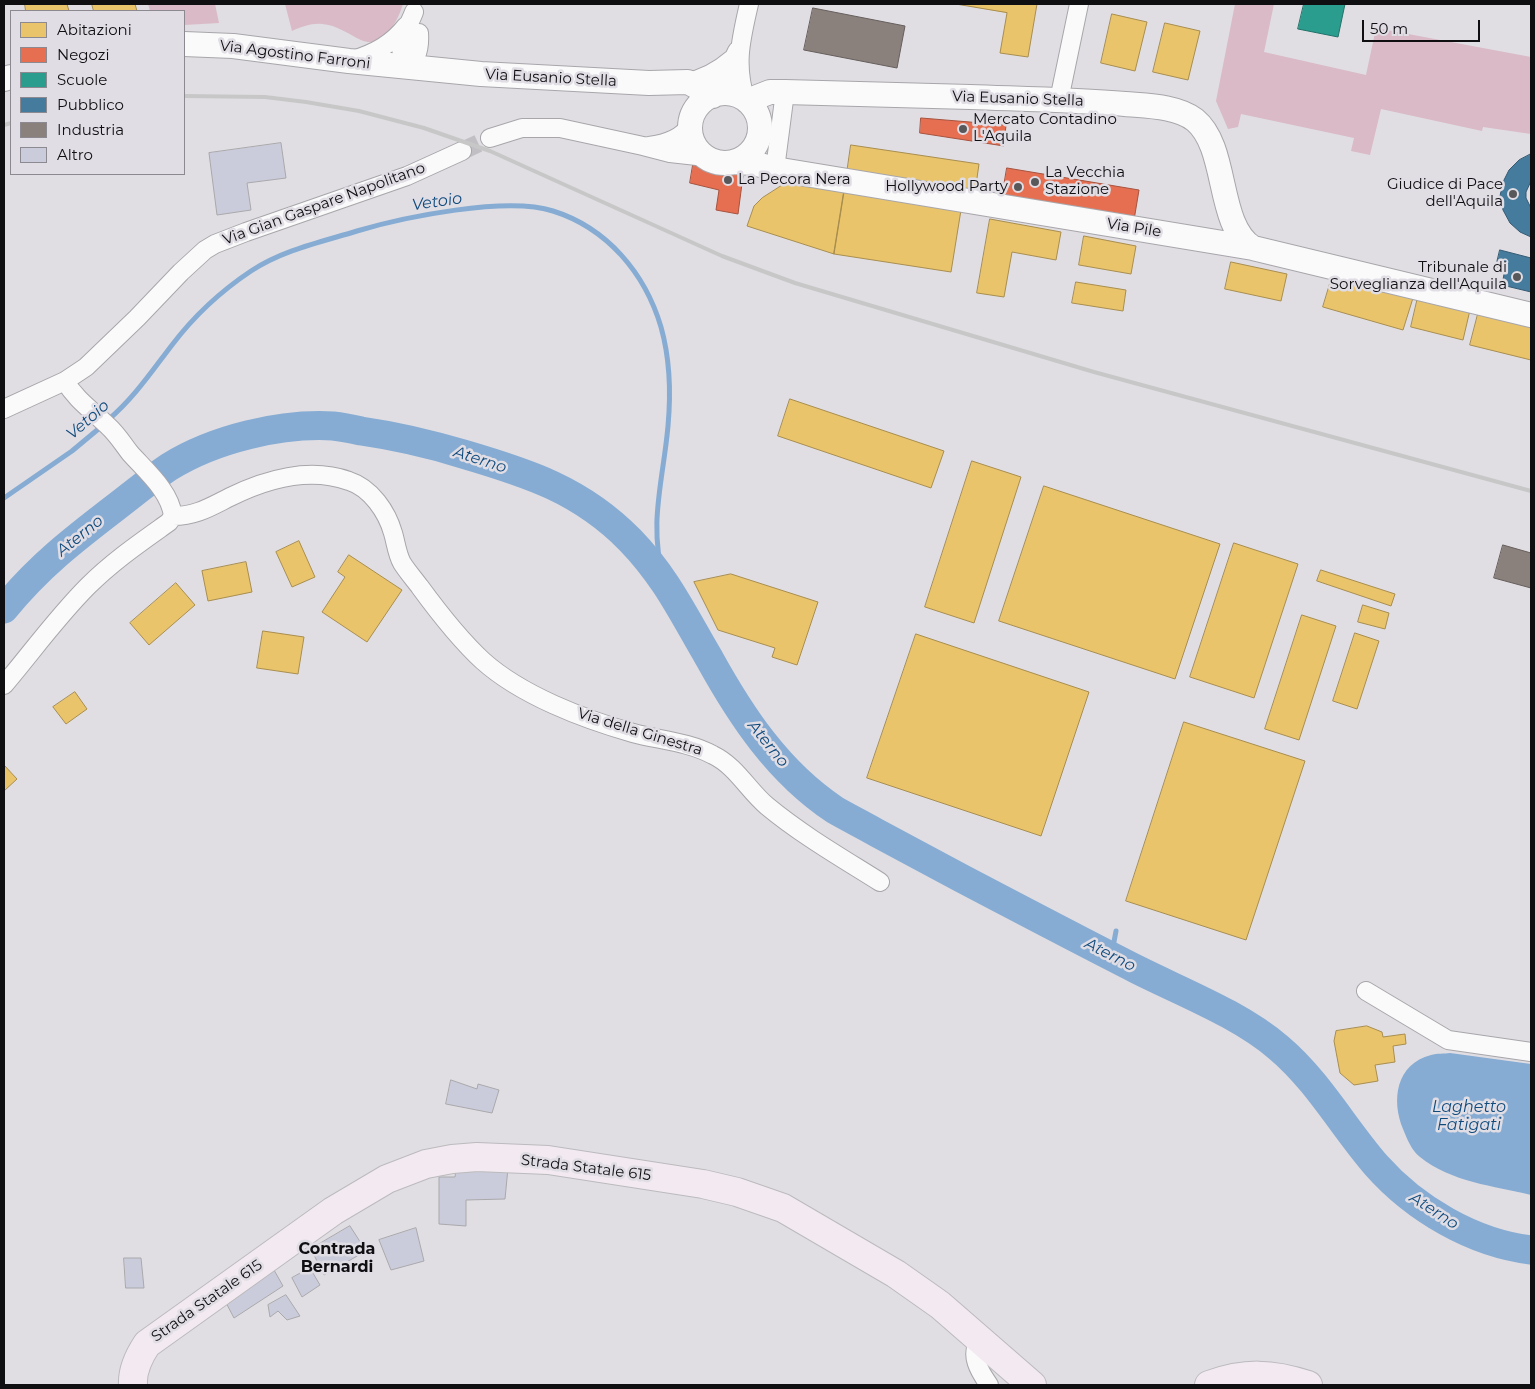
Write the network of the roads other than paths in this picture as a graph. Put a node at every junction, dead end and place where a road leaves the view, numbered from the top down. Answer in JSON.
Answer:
{"nodes":[{"id":1,"x":749,"y":4,"type":"edge"},
{"id":2,"x":1079,"y":4,"type":"edge"},
{"id":3,"x":414,"y":18,"type":"edge"},
{"id":4,"x":185,"y":44,"type":"edge"},
{"id":5,"x":739,"y":50,"type":"junction"},
{"id":6,"x":349,"y":61,"type":"junction"},
{"id":7,"x":407,"y":67,"type":"junction"},
{"id":8,"x":453,"y":71,"type":"junction"},
{"id":9,"x":686,"y":82,"type":"junction"},
{"id":10,"x":649,"y":83,"type":"junction"},
{"id":11,"x":780,"y":92,"type":"junction"},
{"id":12,"x":714,"y":96,"type":"junction"},
{"id":13,"x":1059,"y":100,"type":"junction"},
{"id":14,"x":746,"y":101,"type":"junction"},
{"id":15,"x":692,"y":119,"type":"junction"},
{"id":16,"x":490,"y":138,"type":"tunnel mouth"},
{"id":17,"x":643,"y":146,"type":"junction"},
{"id":18,"x":462,"y":151,"type":"tunnel mouth"},
{"id":19,"x":706,"y":157,"type":"junction"},
{"id":20,"x":734,"y":162,"type":"junction"},
{"id":21,"x":775,"y":169,"type":"junction"},
{"id":22,"x":1228,"y":206,"type":"junction"},
{"id":23,"x":1200,"y":239,"type":"junction"},
{"id":24,"x":1253,"y":248,"type":"junction"},
{"id":25,"x":1531,"y":315,"type":"edge"},
{"id":26,"x":65,"y":381,"type":"junction"},
{"id":27,"x":4,"y":409,"type":"edge"},
{"id":28,"x":173,"y":516,"type":"junction"},
{"id":29,"x":4,"y":685,"type":"edge"},
{"id":30,"x":880,"y":882,"type":"dead end"},
{"id":31,"x":1366,"y":991,"type":"dead end"},
{"id":32,"x":1531,"y":1052,"type":"edge"},
{"id":33,"x":981,"y":1340,"type":"junction"},
{"id":34,"x":133,"y":1385,"type":"edge"},
{"id":35,"x":989,"y":1385,"type":"edge"},
{"id":36,"x":1032,"y":1385,"type":"edge"},
{"id":37,"x":1208,"y":1385,"type":"edge"},
{"id":38,"x":1308,"y":1385,"type":"edge"}],
"edges":[{"from":1,"to":5,"type":"street"},
{"from":2,"to":13,"type":"street"},
{"from":3,"to":6,"type":"street"},
{"from":3,"to":7,"type":"street"},
{"from":3,"to":8,"type":"street"},
{"from":4,"to":6,"type":"street","name":"Via Agostino Farroni"},
{"from":5,"to":9,"type":"street"},
{"from":5,"to":11,"type":"street"},
{"from":5,"to":12,"type":"street"},
{"from":5,"to":14,"type":"street"},
{"from":6,"to":7,"type":"street","name":"Via Agostino Farroni"},
{"from":7,"to":8,"type":"street","name":"Via Eusanio Stella"},
{"from":8,"to":10,"type":"street","name":"Via Eusanio Stella"},
{"from":9,"to":10,"type":"street","name":"Via Eusanio Stella"},
{"from":9,"to":12,"type":"street","name":"Via Eusanio Stella"},
{"from":10,"to":15,"type":"street","name":"Via Eusanio Stella"},
{"from":11,"to":13,"type":"street","name":"Via Eusanio Stella"},
{"from":11,"to":14,"type":"street","name":"Via Eusanio Stella"},
{"from":11,"to":21,"type":"street"},
{"from":12,"to":14,"type":"street"},
{"from":12,"to":15,"type":"street"},
{"from":13,"to":22,"type":"street","name":"Via Eusanio Stella"},
{"from":14,"to":20,"type":"street"},
{"from":15,"to":17,"type":"street"},
{"from":15,"to":19,"type":"street"},
{"from":16,"to":17,"type":"street"},
{"from":17,"to":19,"type":"street"},
{"from":18,"to":26,"type":"street","name":"Via Gian Gaspare Napolitano"},
{"from":19,"to":20,"type":"street"},
{"from":20,"to":21,"type":"street","name":"Via Pile"},
{"from":21,"to":23,"type":"street","name":"Via Pile"},
{"from":22,"to":23,"type":"street","name":"Via Eusanio Stella"},
{"from":22,"to":24,"type":"street","name":"Via Eusanio Stella"},
{"from":23,"to":24,"type":"street","name":"Via Pile"},
{"from":24,"to":25,"type":"street","name":"Via Pile"},
{"from":26,"to":27,"type":"street","name":"Via Gian Gaspare Napolitano"},
{"from":26,"to":28,"type":"street"},
{"from":28,"to":29,"type":"street"},
{"from":28,"to":30,"type":"street","name":"Via della Ginestra"},
{"from":31,"to":32,"type":"street"},
{"from":33,"to":34,"type":"main road","name":"Strada Statale 615"},
{"from":33,"to":35,"type":"street"},
{"from":33,"to":36,"type":"main road","name":"Strada Statale 615"},
{"from":37,"to":38,"type":"main road"}]}
